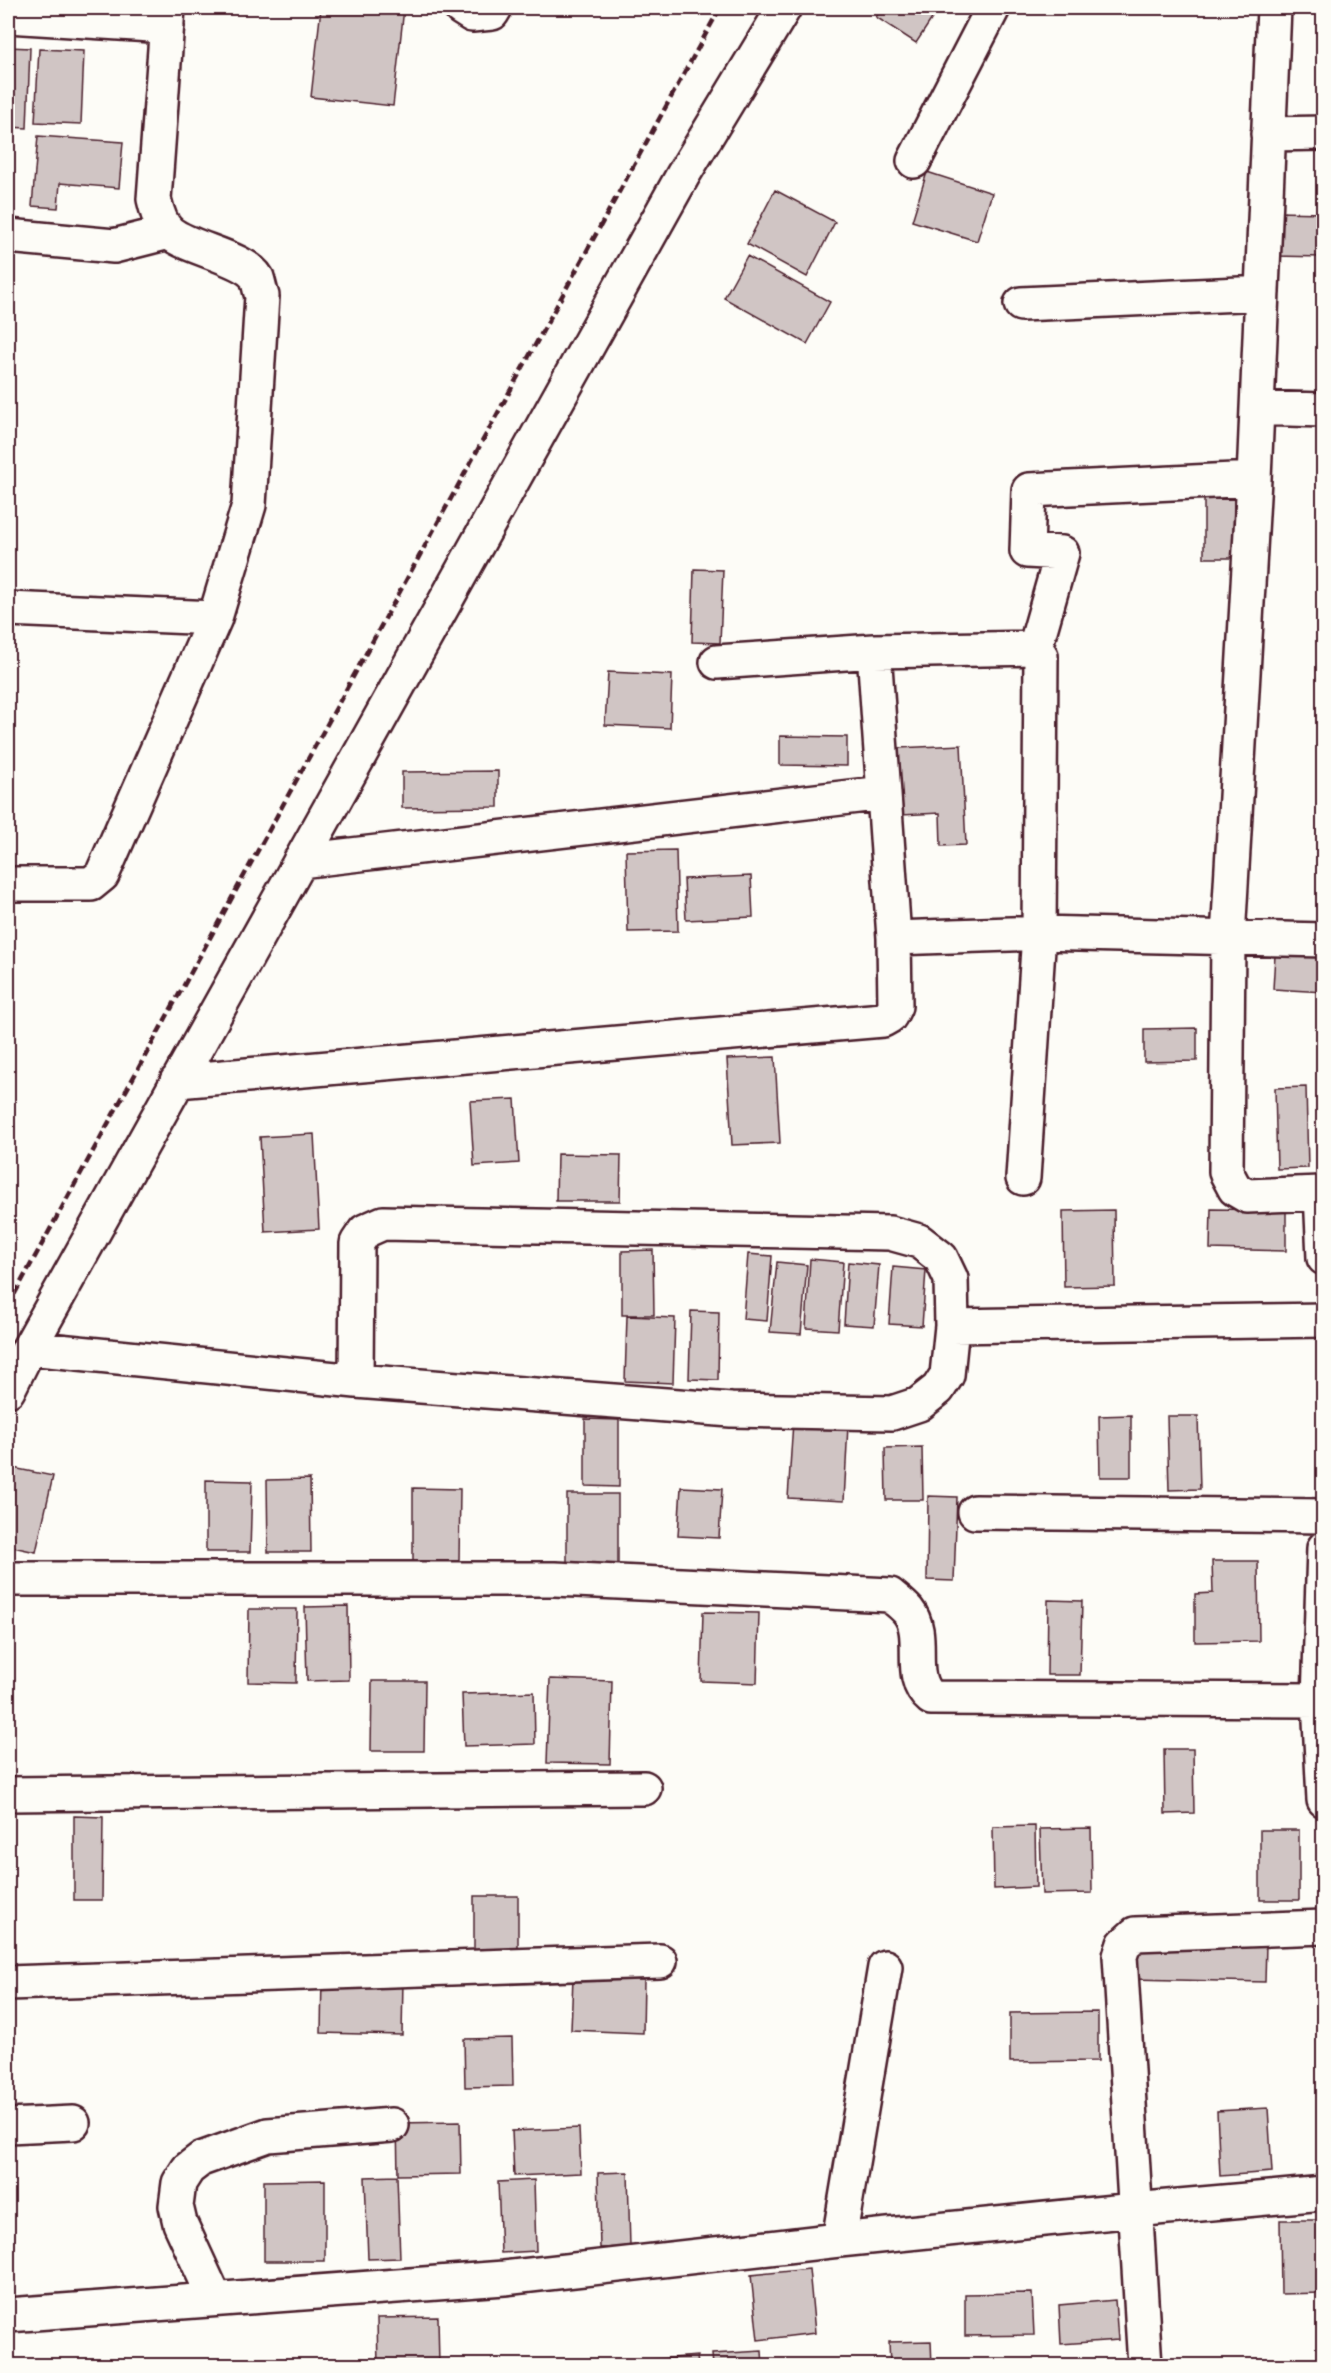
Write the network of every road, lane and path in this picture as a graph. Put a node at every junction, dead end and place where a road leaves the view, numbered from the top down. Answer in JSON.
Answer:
{"nodes":[{"id":1,"x":461,"y":8,"type":"edge"},
{"id":2,"x":495,"y":8,"type":"edge"},
{"id":3,"x":784,"y":8,"type":"edge"},
{"id":4,"x":993,"y":8,"type":"edge"},
{"id":5,"x":1274,"y":8,"type":"edge"},
{"id":6,"x":8,"y":16,"type":"edge"},
{"id":7,"x":167,"y":17,"type":"edge"},
{"id":8,"x":1323,"y":133,"type":"edge"},
{"id":9,"x":1268,"y":134,"type":"junction"},
{"id":10,"x":914,"y":161,"type":"dead end"},
{"id":11,"x":169,"y":232,"type":"junction"},
{"id":12,"x":8,"y":236,"type":"edge"},
{"id":13,"x":1262,"y":293,"type":"junction"},
{"id":14,"x":1021,"y":304,"type":"dead end"},
{"id":15,"x":1257,"y":408,"type":"junction"},
{"id":16,"x":1323,"y":410,"type":"edge"},
{"id":17,"x":1254,"y":479,"type":"junction"},
{"id":18,"x":8,"y":609,"type":"edge"},
{"id":19,"x":215,"y":618,"type":"junction"},
{"id":20,"x":1035,"y":648,"type":"junction"},
{"id":21,"x":874,"y":651,"type":"junction"},
{"id":22,"x":717,"y":662,"type":"dead end"},
{"id":23,"x":884,"y":793,"type":"junction"},
{"id":24,"x":300,"y":861,"type":"junction"},
{"id":25,"x":8,"y":884,"type":"edge"},
{"id":26,"x":1039,"y":933,"type":"junction"},
{"id":27,"x":894,"y":938,"type":"junction"},
{"id":28,"x":1228,"y":938,"type":"junction"},
{"id":29,"x":1323,"y":940,"type":"edge"},
{"id":30,"x":177,"y":1081,"type":"junction"},
{"id":31,"x":1023,"y":1178,"type":"dead end"},
{"id":32,"x":1322,"y":1193,"type":"edge"},
{"id":33,"x":1323,"y":1258,"type":"edge"},
{"id":34,"x":1323,"y":1320,"type":"edge"},
{"id":35,"x":952,"y":1326,"type":"junction"},
{"id":36,"x":28,"y":1348,"type":"junction"},
{"id":37,"x":356,"y":1381,"type":"junction"},
{"id":38,"x":8,"y":1390,"type":"edge"},
{"id":39,"x":975,"y":1512,"type":"dead end"},
{"id":40,"x":1323,"y":1516,"type":"edge"},
{"id":41,"x":1323,"y":1548,"type":"edge"},
{"id":42,"x":8,"y":1579,"type":"edge"},
{"id":43,"x":1319,"y":1700,"type":"junction"},
{"id":44,"x":644,"y":1788,"type":"dead end"},
{"id":45,"x":8,"y":1794,"type":"edge"},
{"id":46,"x":1323,"y":1800,"type":"edge"},
{"id":47,"x":1323,"y":1927,"type":"edge"},
{"id":48,"x":660,"y":1961,"type":"dead end"},
{"id":49,"x":885,"y":1967,"type":"dead end"},
{"id":50,"x":8,"y":1983,"type":"edge"},
{"id":51,"x":73,"y":2123,"type":"dead end"},
{"id":52,"x":392,"y":2125,"type":"dead end"},
{"id":53,"x":8,"y":2126,"type":"edge"},
{"id":54,"x":1323,"y":2193,"type":"edge"},
{"id":55,"x":1134,"y":2210,"type":"junction"},
{"id":56,"x":839,"y":2240,"type":"junction"},
{"id":57,"x":215,"y":2299,"type":"junction"},
{"id":58,"x":8,"y":2315,"type":"edge"},
{"id":59,"x":1145,"y":2366,"type":"edge"}],
"edges":[{"from":1,"to":2,"type":"street"},
{"from":3,"to":24,"type":"street"},
{"from":4,"to":10,"type":"street"},
{"from":5,"to":9,"type":"street"},
{"from":6,"to":7,"type":"street"},
{"from":7,"to":11,"type":"street"},
{"from":8,"to":9,"type":"street"},
{"from":9,"to":13,"type":"street"},
{"from":11,"to":12,"type":"street"},
{"from":11,"to":19,"type":"street"},
{"from":13,"to":14,"type":"street"},
{"from":13,"to":15,"type":"street"},
{"from":15,"to":16,"type":"street"},
{"from":15,"to":17,"type":"street"},
{"from":17,"to":20,"type":"street"},
{"from":17,"to":28,"type":"street"},
{"from":18,"to":19,"type":"street"},
{"from":19,"to":25,"type":"street"},
{"from":20,"to":21,"type":"street"},
{"from":20,"to":26,"type":"street"},
{"from":21,"to":22,"type":"street"},
{"from":21,"to":23,"type":"street"},
{"from":23,"to":24,"type":"street"},
{"from":23,"to":27,"type":"street"},
{"from":24,"to":30,"type":"street"},
{"from":26,"to":27,"type":"street"},
{"from":26,"to":28,"type":"street"},
{"from":26,"to":31,"type":"street"},
{"from":27,"to":30,"type":"street"},
{"from":28,"to":29,"type":"street"},
{"from":28,"to":32,"type":"street"},
{"from":30,"to":36,"type":"street"},
{"from":32,"to":33,"type":"street"},
{"from":34,"to":35,"type":"street"},
{"from":35,"to":37,"type":"street"},
{"from":35,"to":37,"type":"street"},
{"from":36,"to":37,"type":"street"},
{"from":36,"to":38,"type":"street"},
{"from":39,"to":40,"type":"street"},
{"from":41,"to":43,"type":"street"},
{"from":42,"to":43,"type":"street"},
{"from":43,"to":46,"type":"street"},
{"from":44,"to":45,"type":"street"},
{"from":47,"to":55,"type":"street"},
{"from":48,"to":50,"type":"street"},
{"from":49,"to":56,"type":"street"},
{"from":51,"to":53,"type":"street"},
{"from":52,"to":57,"type":"street"},
{"from":54,"to":55,"type":"street"},
{"from":55,"to":56,"type":"street"},
{"from":55,"to":59,"type":"street"},
{"from":56,"to":57,"type":"street"},
{"from":57,"to":58,"type":"street"}]}
